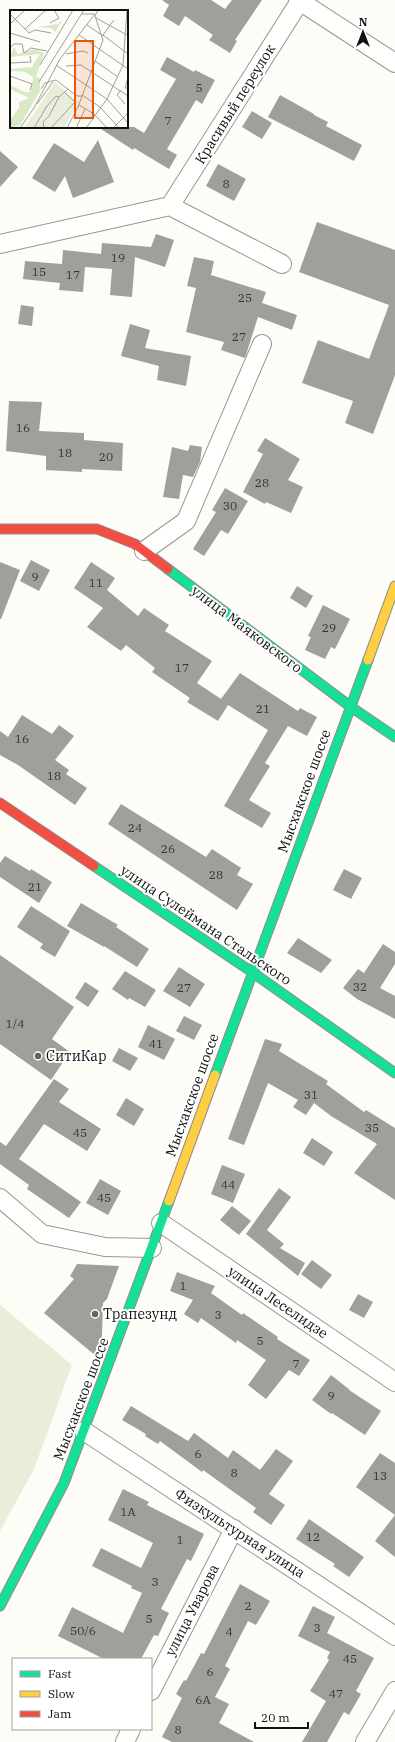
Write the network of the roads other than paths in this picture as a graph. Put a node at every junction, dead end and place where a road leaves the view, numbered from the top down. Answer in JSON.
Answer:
{"nodes":[{"id":1,"x":299,"y":1,"type":"edge"},
{"id":2,"x":395,"y":62,"type":"edge"},
{"id":3,"x":170,"y":206,"type":"junction"},
{"id":4,"x":0,"y":244,"type":"edge"},
{"id":5,"x":282,"y":264,"type":"dead end"},
{"id":6,"x":262,"y":344,"type":"dead end"},
{"id":7,"x":0,"y":529,"type":"edge"},
{"id":8,"x":144,"y":551,"type":"junction"},
{"id":9,"x":395,"y":586,"type":"edge"},
{"id":10,"x":351,"y":707,"type":"junction"},
{"id":11,"x":395,"y":737,"type":"edge"},
{"id":12,"x":0,"y":803,"type":"edge"},
{"id":13,"x":252,"y":972,"type":"junction"},
{"id":14,"x":395,"y":1073,"type":"edge"},
{"id":15,"x":0,"y":1198,"type":"edge"},
{"id":16,"x":161,"y":1223,"type":"junction"},
{"id":17,"x":152,"y":1248,"type":"junction"},
{"id":18,"x":395,"y":1382,"type":"edge"},
{"id":19,"x":84,"y":1431,"type":"junction"},
{"id":20,"x":234,"y":1530,"type":"junction"},
{"id":21,"x":0,"y":1606,"type":"edge"},
{"id":22,"x":395,"y":1636,"type":"edge"},
{"id":23,"x":152,"y":1688,"type":"edge"},
{"id":24,"x":395,"y":1691,"type":"edge"},
{"id":25,"x":130,"y":1730,"type":"edge"},
{"id":26,"x":124,"y":1742,"type":"edge"},
{"id":27,"x":365,"y":1742,"type":"edge"}],
"edges":[{"from":1,"to":2,"type":"street"},
{"from":1,"to":3,"type":"street","name":"Красивый переулок"},
{"from":3,"to":4,"type":"street"},
{"from":3,"to":5,"type":"street"},
{"from":6,"to":8,"type":"street"},
{"from":7,"to":8,"type":"street","name":"улица Маяковского"},
{"from":8,"to":10,"type":"street","name":"улица Маяковского"},
{"from":9,"to":10,"type":"street","name":"Мысхакское шоссе"},
{"from":10,"to":11,"type":"street","name":"улица Маяковского"},
{"from":10,"to":13,"type":"street","name":"Мысхакское шоссе"},
{"from":12,"to":13,"type":"street","name":"улица Сулеймана Стальского"},
{"from":13,"to":14,"type":"street","name":"улица Сулеймана Стальского"},
{"from":13,"to":16,"type":"street","name":"Мысхакское шоссе"},
{"from":15,"to":17,"type":"street"},
{"from":16,"to":17,"type":"street","name":"Мысхакское шоссе"},
{"from":16,"to":18,"type":"street","name":"улица Леселидзе"},
{"from":17,"to":19,"type":"street","name":"Мысхакское шоссе"},
{"from":19,"to":20,"type":"street","name":"Физкультурная улица"},
{"from":19,"to":21,"type":"street","name":"Мысхакское шоссе"},
{"from":20,"to":22,"type":"street","name":"Физкультурная улица"},
{"from":20,"to":23,"type":"street","name":"улица Уварова"},
{"from":24,"to":27,"type":"street"},
{"from":25,"to":26,"type":"street"}]}
